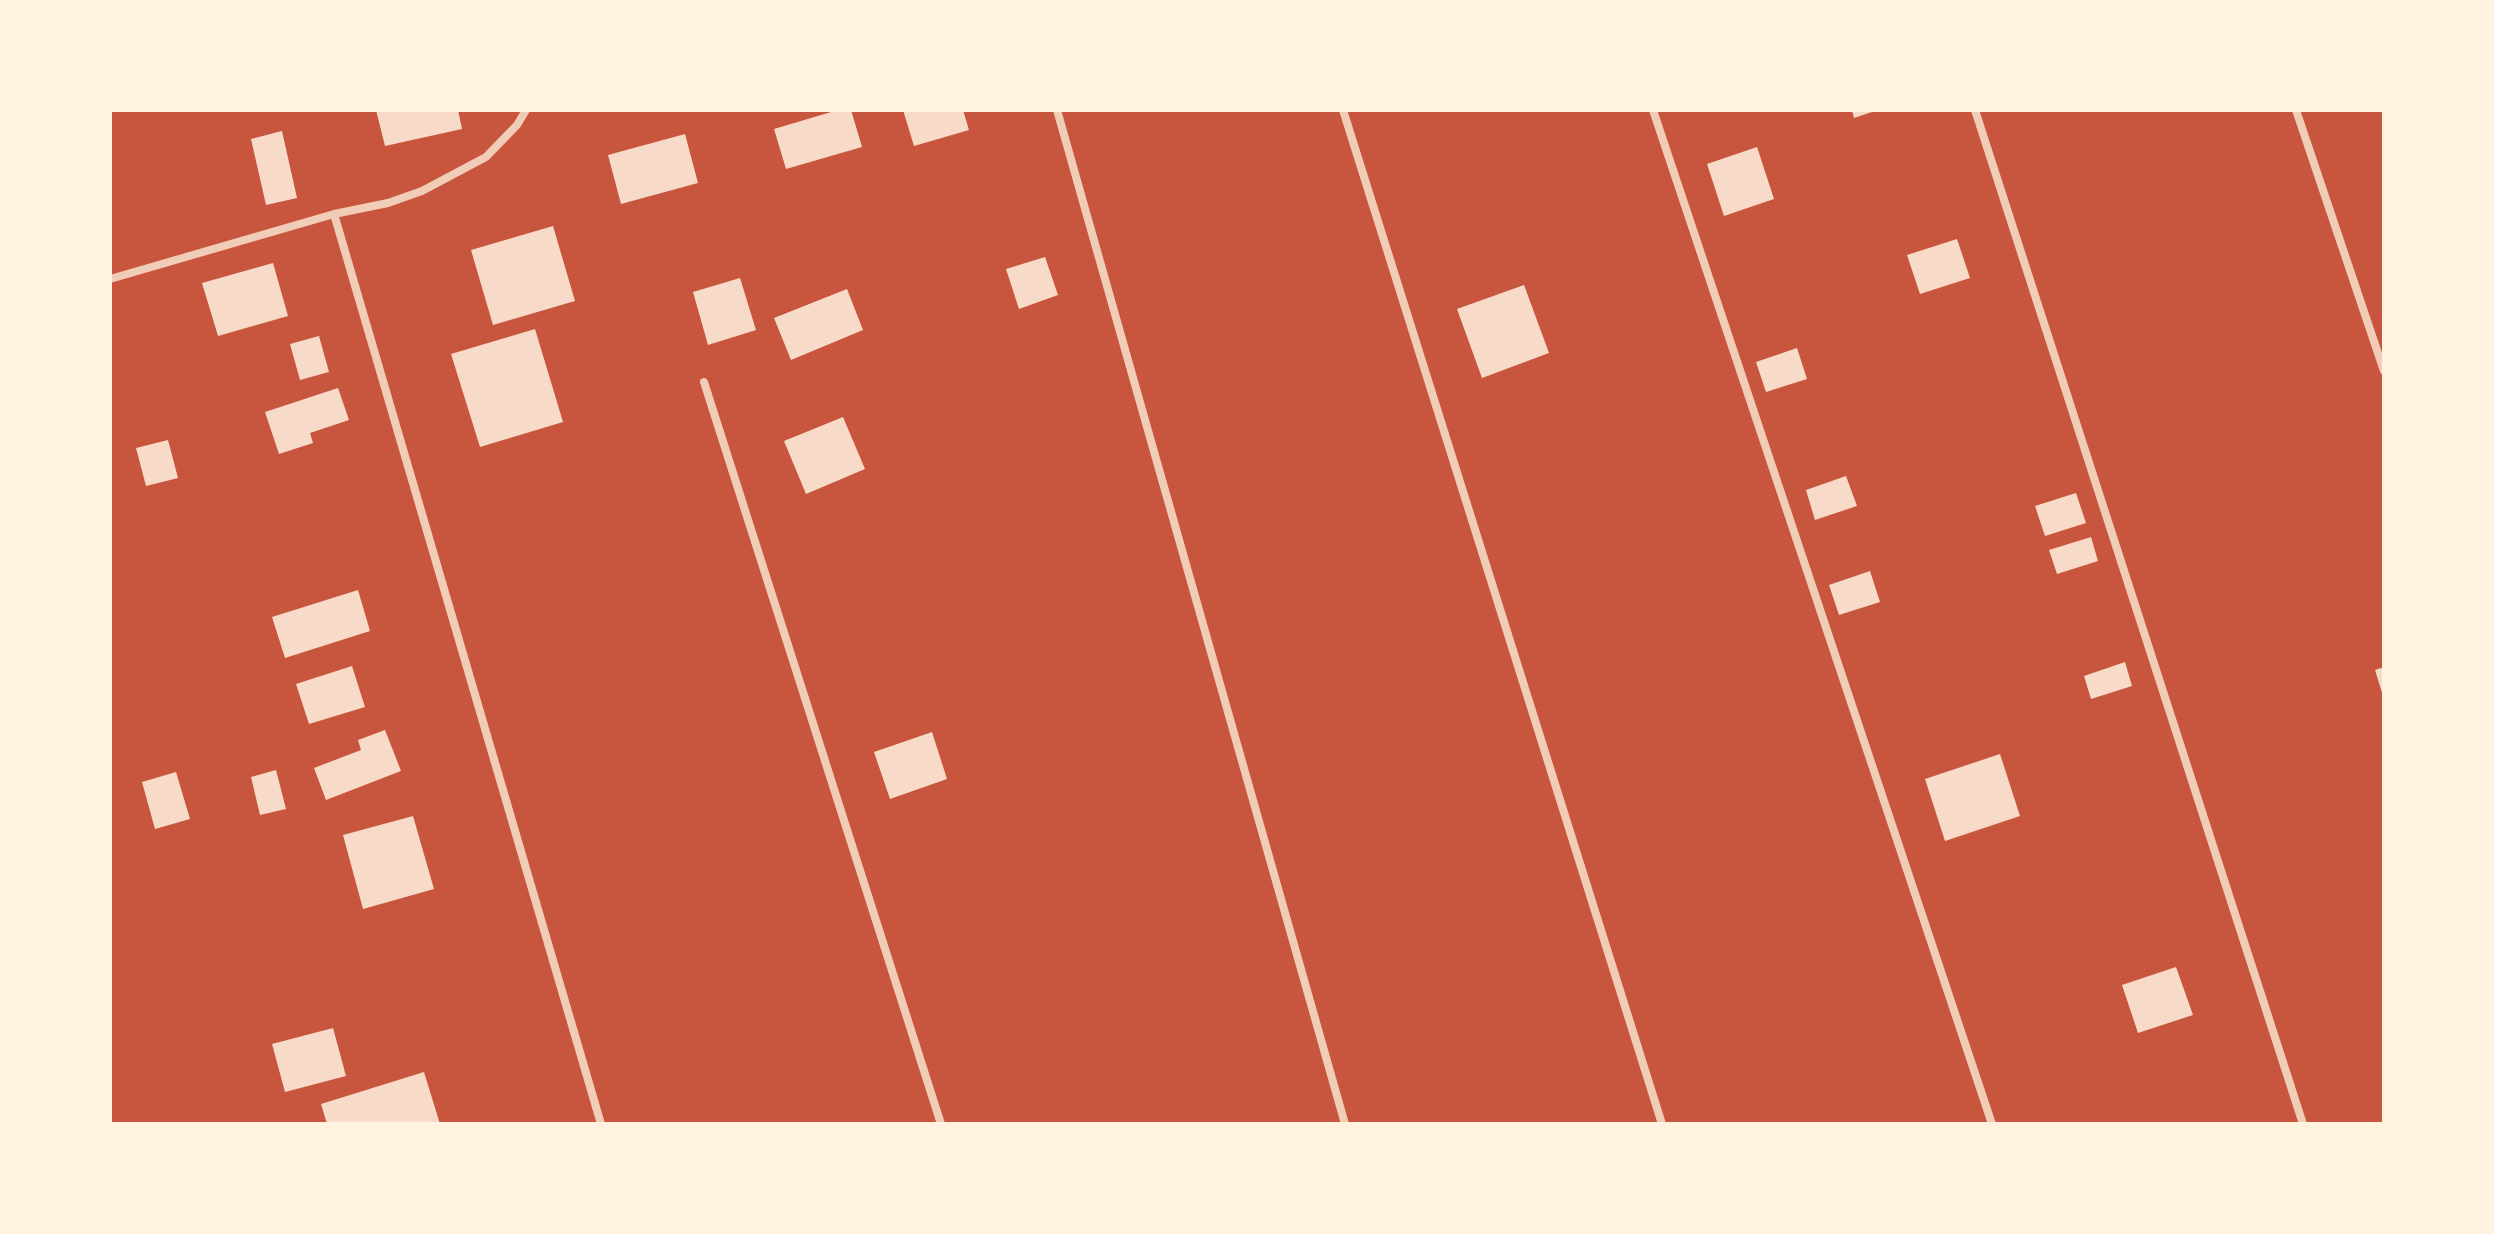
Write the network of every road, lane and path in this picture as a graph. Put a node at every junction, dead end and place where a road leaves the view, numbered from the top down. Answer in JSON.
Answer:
{"nodes":[{"id":1,"x":526,"y":110,"type":"edge"},
{"id":2,"x":1058,"y":110,"type":"edge"},
{"id":3,"x":1343,"y":110,"type":"edge"},
{"id":4,"x":1653,"y":110,"type":"edge"},
{"id":5,"x":1975,"y":110,"type":"edge"},
{"id":6,"x":2296,"y":110,"type":"edge"},
{"id":7,"x":334,"y":214,"type":"junction"},
{"id":8,"x":110,"y":279,"type":"edge"},
{"id":9,"x":2384,"y":371,"type":"edge"},
{"id":10,"x":704,"y":382,"type":"dead end"},
{"id":11,"x":601,"y":1124,"type":"edge"},
{"id":12,"x":941,"y":1124,"type":"edge"},
{"id":13,"x":1345,"y":1124,"type":"edge"},
{"id":14,"x":1662,"y":1124,"type":"edge"},
{"id":15,"x":1992,"y":1124,"type":"edge"},
{"id":16,"x":2303,"y":1124,"type":"edge"}],
"edges":[{"from":1,"to":7,"type":"street"},
{"from":2,"to":13,"type":"street"},
{"from":3,"to":14,"type":"street"},
{"from":4,"to":15,"type":"street"},
{"from":5,"to":16,"type":"street"},
{"from":6,"to":9,"type":"street"},
{"from":7,"to":8,"type":"street"},
{"from":7,"to":11,"type":"street"},
{"from":10,"to":12,"type":"street"}]}
